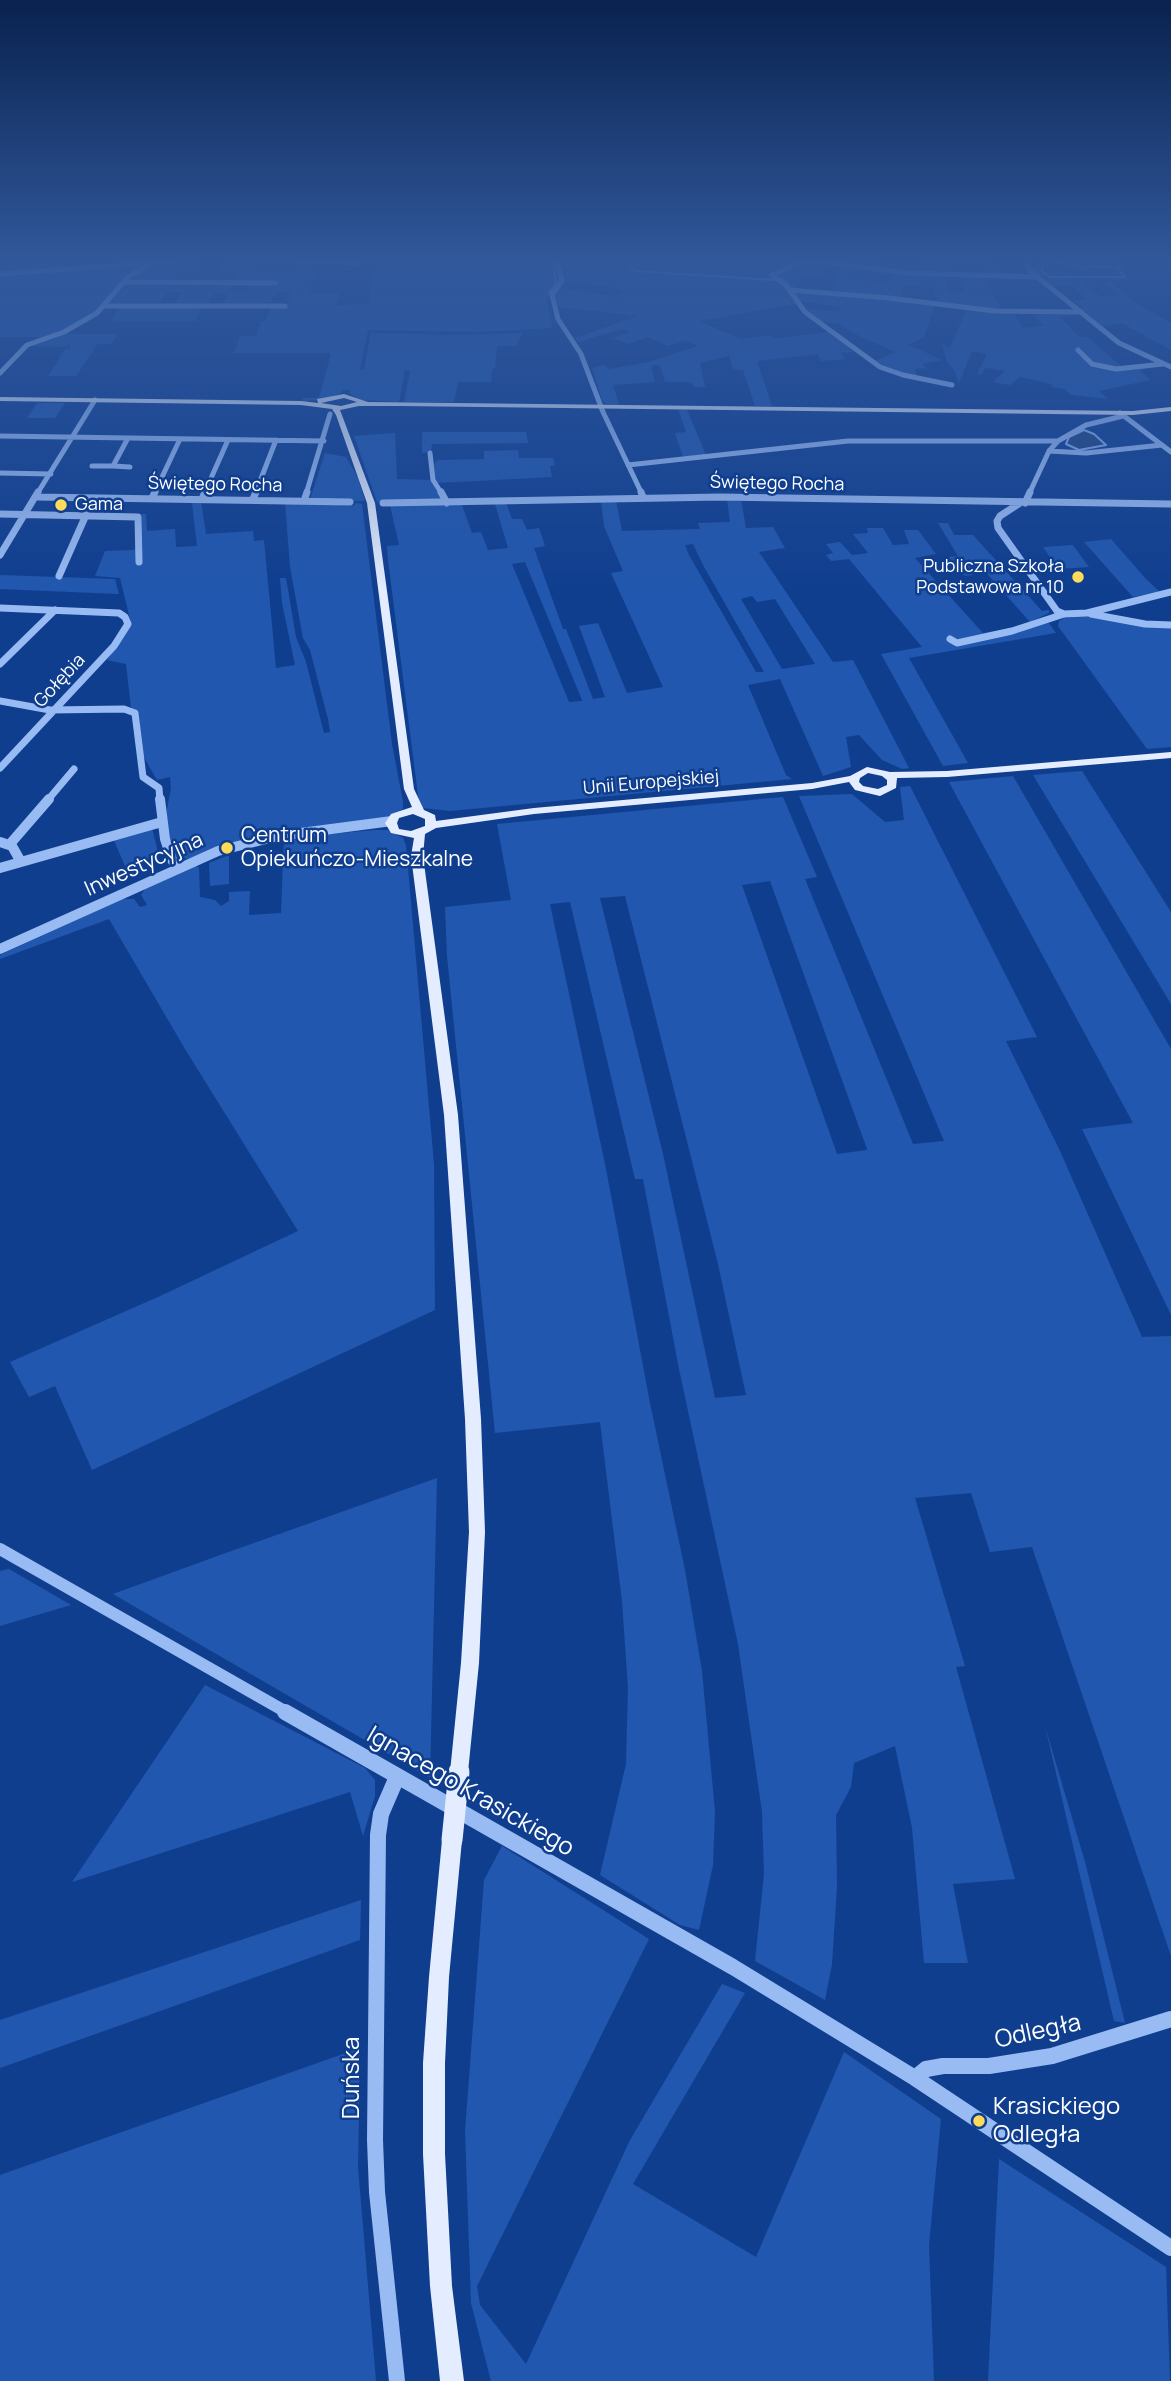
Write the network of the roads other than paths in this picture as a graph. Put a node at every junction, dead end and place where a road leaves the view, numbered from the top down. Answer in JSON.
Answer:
{"nodes":[{"id":1,"x":587,"y":368,"type":"edge"},
{"id":2,"x":883,"y":368,"type":"edge"},
{"id":3,"x":951,"y":385,"type":"dead end"},
{"id":4,"x":0,"y":399,"type":"edge"},
{"id":5,"x":95,"y":400,"type":"junction"},
{"id":6,"x":352,"y":404,"type":"junction"},
{"id":7,"x":331,"y":406,"type":"junction"},
{"id":8,"x":602,"y":407,"type":"junction"},
{"id":9,"x":1171,"y":409,"type":"edge"},
{"id":10,"x":1121,"y":415,"type":"junction"},
{"id":11,"x":342,"y":424,"type":"junction"},
{"id":12,"x":0,"y":436,"type":"edge"},
{"id":13,"x":74,"y":437,"type":"junction"},
{"id":14,"x":128,"y":438,"type":"junction"},
{"id":15,"x":180,"y":439,"type":"junction"},
{"id":16,"x":228,"y":440,"type":"junction"},
{"id":17,"x":276,"y":440,"type":"junction"},
{"id":18,"x":324,"y":441,"type":"junction"},
{"id":19,"x":1058,"y":441,"type":"junction"},
{"id":20,"x":1162,"y":445,"type":"junction"},
{"id":21,"x":1049,"y":451,"type":"junction"},
{"id":22,"x":1171,"y":452,"type":"edge"},
{"id":23,"x":430,"y":453,"type":"dead end"},
{"id":24,"x":628,"y":465,"type":"junction"},
{"id":25,"x":92,"y":466,"type":"dead end"},
{"id":26,"x":113,"y":466,"type":"junction"},
{"id":27,"x":130,"y":467,"type":"dead end"},
{"id":28,"x":0,"y":473,"type":"edge"},
{"id":29,"x":51,"y":474,"type":"junction"},
{"id":30,"x":37,"y":497,"type":"junction"},
{"id":31,"x":643,"y":497,"type":"junction"},
{"id":32,"x":152,"y":498,"type":"junction"},
{"id":33,"x":202,"y":499,"type":"junction"},
{"id":34,"x":253,"y":499,"type":"junction"},
{"id":35,"x":304,"y":501,"type":"junction"},
{"id":36,"x":350,"y":502,"type":"dead end"},
{"id":37,"x":383,"y":503,"type":"dead end"},
{"id":38,"x":447,"y":503,"type":"junction"},
{"id":39,"x":1023,"y":503,"type":"junction"},
{"id":40,"x":1171,"y":503,"type":"edge"},
{"id":41,"x":0,"y":514,"type":"edge"},
{"id":42,"x":26,"y":514,"type":"junction"},
{"id":43,"x":86,"y":515,"type":"junction"},
{"id":44,"x":0,"y":555,"type":"edge"},
{"id":45,"x":139,"y":562,"type":"dead end"},
{"id":46,"x":59,"y":576,"type":"dead end"},
{"id":47,"x":1171,"y":592,"type":"edge"},
{"id":48,"x":0,"y":608,"type":"edge"},
{"id":49,"x":55,"y":610,"type":"junction"},
{"id":50,"x":1087,"y":613,"type":"junction"},
{"id":51,"x":1064,"y":614,"type":"junction"},
{"id":52,"x":1171,"y":625,"type":"edge"},
{"id":53,"x":950,"y":639,"type":"dead end"},
{"id":54,"x":0,"y":664,"type":"edge"},
{"id":55,"x":0,"y":701,"type":"edge"},
{"id":56,"x":54,"y":710,"type":"junction"},
{"id":57,"x":1171,"y":755,"type":"edge"},
{"id":58,"x":0,"y":768,"type":"edge"},
{"id":59,"x":74,"y":769,"type":"dead end"},
{"id":60,"x":890,"y":780,"type":"junction"},
{"id":61,"x":856,"y":782,"type":"junction"},
{"id":62,"x":409,"y":789,"type":"junction"},
{"id":63,"x":419,"y":810,"type":"junction"},
{"id":64,"x":406,"y":811,"type":"junction"},
{"id":65,"x":431,"y":821,"type":"junction"},
{"id":66,"x":162,"y":822,"type":"junction"},
{"id":67,"x":392,"y":824,"type":"junction"},
{"id":68,"x":420,"y":834,"type":"junction"},
{"id":69,"x":407,"y":835,"type":"junction"},
{"id":70,"x":5,"y":843,"type":"edge"},
{"id":71,"x":417,"y":856,"type":"junction"},
{"id":72,"x":21,"y":862,"type":"junction"},
{"id":73,"x":179,"y":867,"type":"junction"},
{"id":74,"x":0,"y":868,"type":"edge"},
{"id":75,"x":0,"y":949,"type":"edge"},
{"id":76,"x":0,"y":1549,"type":"edge"},
{"id":77,"x":397,"y":1777,"type":"junction"},
{"id":78,"x":1171,"y":2019,"type":"edge"},
{"id":79,"x":915,"y":2078,"type":"junction"},
{"id":80,"x":1171,"y":2248,"type":"edge"},
{"id":81,"x":397,"y":2381,"type":"edge"},
{"id":82,"x":452,"y":2381,"type":"edge"}],
"edges":[{"from":1,"to":8,"type":"street"},
{"from":2,"to":3,"type":"street"},
{"from":4,"to":5,"type":"main road"},
{"from":5,"to":7,"type":"main road"},
{"from":5,"to":13,"type":"street"},
{"from":6,"to":7,"type":"main road"},
{"from":6,"to":8,"type":"main road"},
{"from":6,"to":11,"type":"main road"},
{"from":7,"to":11,"type":"main road"},
{"from":7,"to":18,"type":"street"},
{"from":8,"to":10,"type":"main road"},
{"from":8,"to":24,"type":"street"},
{"from":9,"to":10,"type":"main road"},
{"from":10,"to":19,"type":"street"},
{"from":10,"to":20,"type":"street"},
{"from":11,"to":62,"type":"main road"},
{"from":12,"to":13,"type":"street"},
{"from":13,"to":14,"type":"street"},
{"from":13,"to":29,"type":"street"},
{"from":14,"to":15,"type":"street"},
{"from":14,"to":26,"type":"street"},
{"from":15,"to":16,"type":"street"},
{"from":15,"to":32,"type":"street"},
{"from":16,"to":17,"type":"street"},
{"from":16,"to":33,"type":"street"},
{"from":17,"to":18,"type":"street"},
{"from":17,"to":34,"type":"street"},
{"from":18,"to":35,"type":"street"},
{"from":19,"to":21,"type":"street"},
{"from":19,"to":24,"type":"street"},
{"from":20,"to":21,"type":"street"},
{"from":20,"to":22,"type":"street"},
{"from":21,"to":39,"type":"street"},
{"from":23,"to":38,"type":"street"},
{"from":24,"to":31,"type":"street"},
{"from":25,"to":26,"type":"street"},
{"from":26,"to":27,"type":"street"},
{"from":28,"to":29,"type":"street"},
{"from":29,"to":30,"type":"street"},
{"from":30,"to":32,"type":"street","name":"Świętego Rocha"},
{"from":30,"to":42,"type":"street"},
{"from":31,"to":38,"type":"street","name":"Świętego Rocha"},
{"from":31,"to":39,"type":"street","name":"Świętego Rocha"},
{"from":32,"to":33,"type":"street","name":"Świętego Rocha"},
{"from":33,"to":34,"type":"street","name":"Świętego Rocha"},
{"from":34,"to":35,"type":"street","name":"Świętego Rocha"},
{"from":35,"to":36,"type":"street","name":"Świętego Rocha"},
{"from":37,"to":38,"type":"street","name":"Świętego Rocha"},
{"from":39,"to":40,"type":"street","name":"Świętego Rocha"},
{"from":39,"to":51,"type":"street"},
{"from":41,"to":42,"type":"street"},
{"from":42,"to":43,"type":"street"},
{"from":42,"to":44,"type":"street"},
{"from":43,"to":45,"type":"street"},
{"from":43,"to":46,"type":"street"},
{"from":47,"to":50,"type":"street"},
{"from":48,"to":49,"type":"street"},
{"from":49,"to":54,"type":"street"},
{"from":49,"to":56,"type":"street","name":"Gołębia"},
{"from":50,"to":51,"type":"street"},
{"from":50,"to":52,"type":"street"},
{"from":51,"to":53,"type":"street"},
{"from":55,"to":56,"type":"street"},
{"from":56,"to":58,"type":"street","name":"Gołębia"},
{"from":56,"to":66,"type":"street"},
{"from":57,"to":60,"type":"main road"},
{"from":59,"to":70,"type":"street"},
{"from":60,"to":61,"type":"main road"},
{"from":60,"to":61,"type":"main road"},
{"from":61,"to":65,"type":"main road","name":"Unii Europejskiej"},
{"from":62,"to":63,"type":"main road"},
{"from":62,"to":64,"type":"main road"},
{"from":63,"to":64,"type":"main road"},
{"from":63,"to":65,"type":"main road"},
{"from":64,"to":67,"type":"main road"},
{"from":65,"to":68,"type":"main road"},
{"from":66,"to":72,"type":"street"},
{"from":66,"to":73,"type":"street"},
{"from":67,"to":69,"type":"main road"},
{"from":67,"to":73,"type":"street","name":"Inwestycyjna"},
{"from":68,"to":69,"type":"main road"},
{"from":68,"to":71,"type":"main road"},
{"from":69,"to":71,"type":"main road"},
{"from":70,"to":72,"type":"street"},
{"from":71,"to":82,"type":"main road","bridge":true},
{"from":72,"to":74,"type":"street"},
{"from":73,"to":75,"type":"street","name":"Inwestycyjna"},
{"from":76,"to":77,"type":"street","name":"Ignacego Krasickiego"},
{"from":77,"to":79,"type":"street","name":"Ignacego Krasickiego"},
{"from":77,"to":81,"type":"street","name":"Duńska"},
{"from":78,"to":79,"type":"street","name":"Odległa"},
{"from":79,"to":80,"type":"street","name":"Ignacego Krasickiego"}]}
